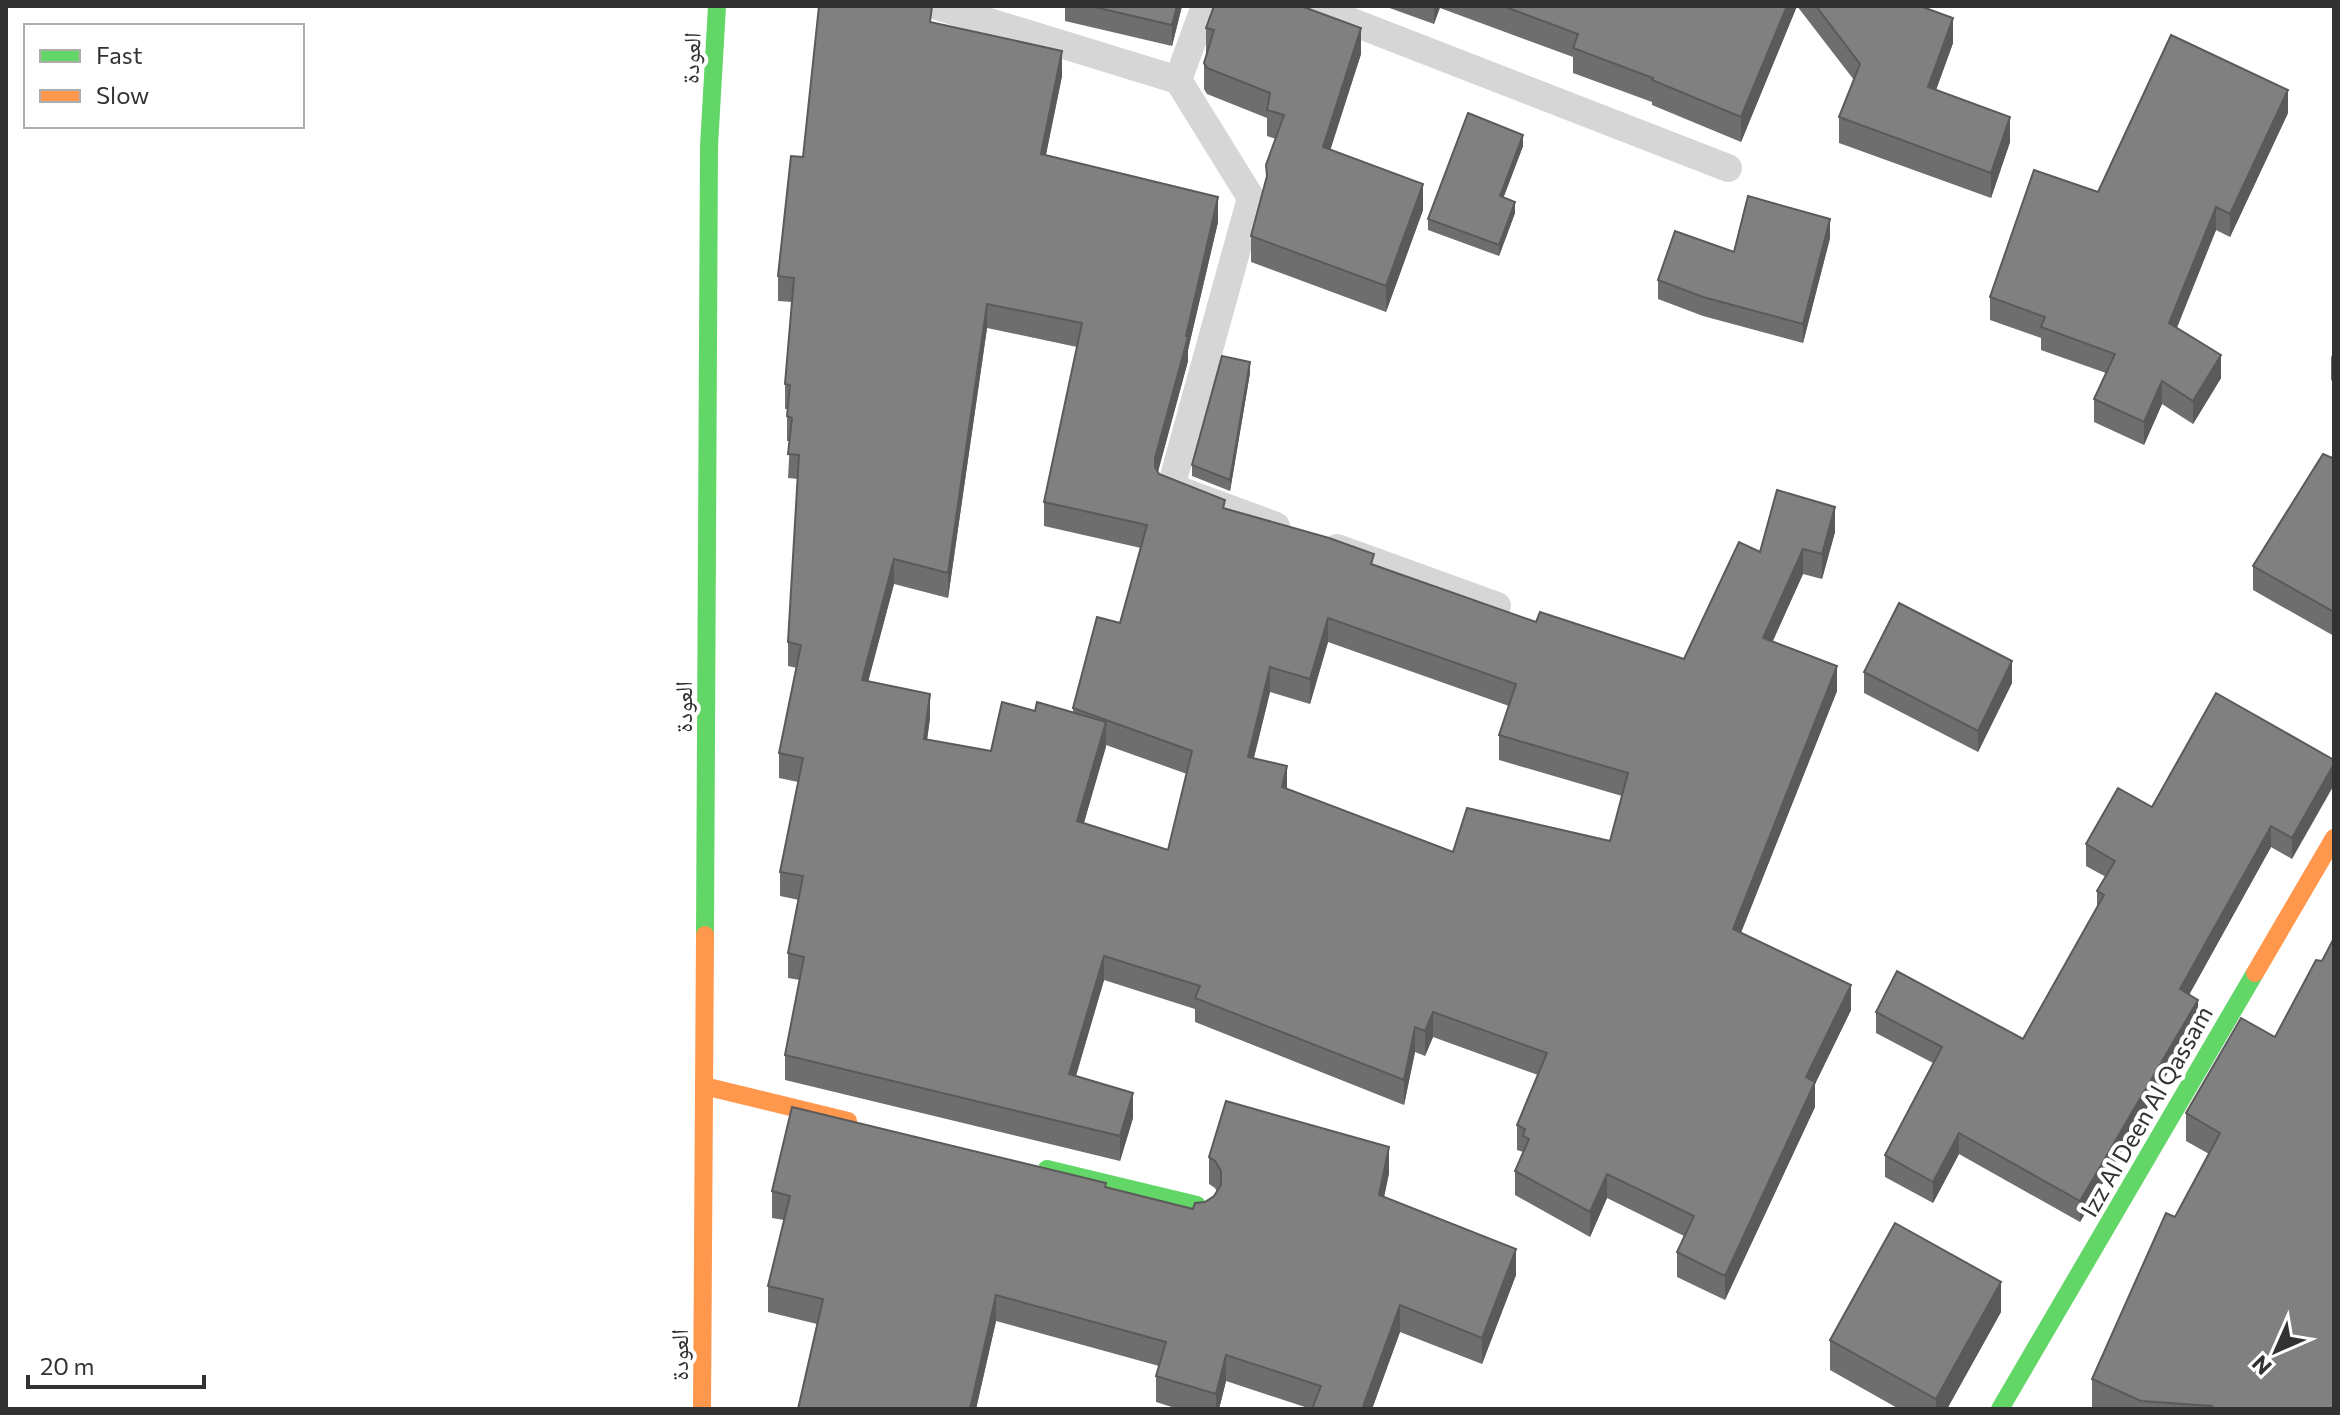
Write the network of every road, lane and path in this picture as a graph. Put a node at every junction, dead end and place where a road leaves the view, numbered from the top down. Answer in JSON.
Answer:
{"nodes":[{"id":1,"x":717,"y":6,"type":"edge"},
{"id":2,"x":937,"y":6,"type":"edge"},
{"id":3,"x":1205,"y":6,"type":"edge"},
{"id":4,"x":1311,"y":6,"type":"edge"},
{"id":5,"x":1178,"y":80,"type":"junction"},
{"id":6,"x":1728,"y":168,"type":"dead end"},
{"id":7,"x":1497,"y":606,"type":"edge"},
{"id":8,"x":2334,"y":838,"type":"edge"},
{"id":9,"x":704,"y":1086,"type":"junction"},
{"id":10,"x":874,"y":1127,"type":"edge"},
{"id":11,"x":1027,"y":1164,"type":"edge"},
{"id":12,"x":1197,"y":1205,"type":"edge"},
{"id":13,"x":702,"y":1409,"type":"edge"},
{"id":14,"x":2000,"y":1409,"type":"edge"}],
"edges":[{"from":1,"to":9,"type":"main road","name":"العودة"},
{"from":2,"to":5,"type":"lane"},
{"from":3,"to":5,"type":"lane"},
{"from":4,"to":6,"type":"lane"},
{"from":5,"to":7,"type":"lane"},
{"from":8,"to":14,"type":"main road","name":"Izz Al Deen Al Qassam"},
{"from":9,"to":10,"type":"main road"},
{"from":9,"to":13,"type":"main road","name":"العودة"},
{"from":11,"to":12,"type":"main road"}]}
